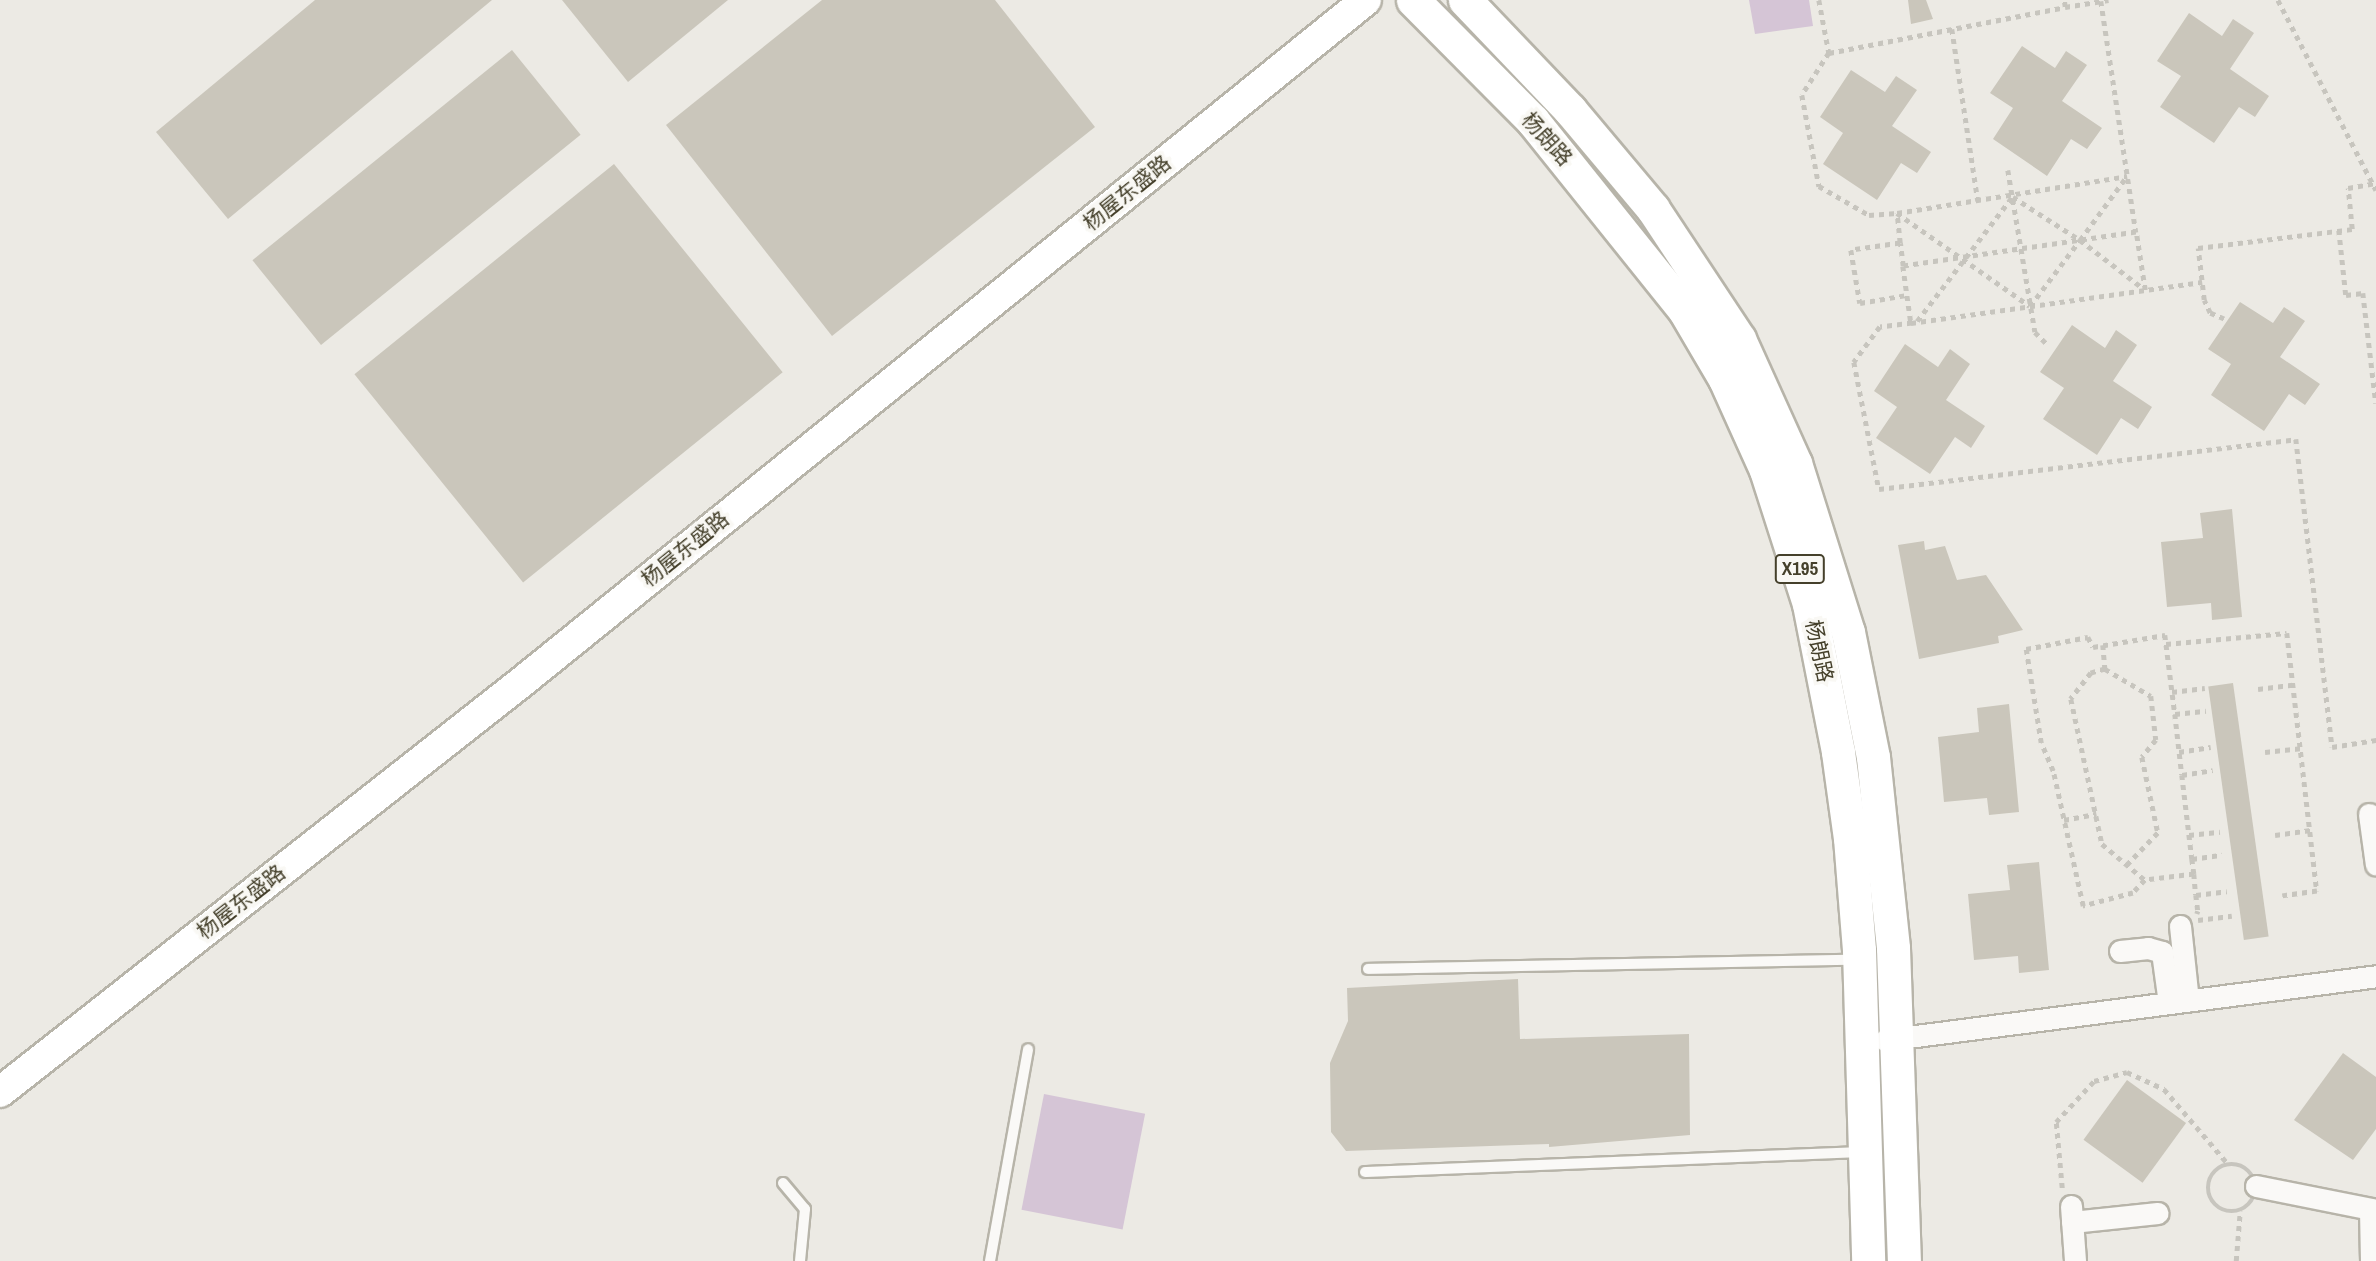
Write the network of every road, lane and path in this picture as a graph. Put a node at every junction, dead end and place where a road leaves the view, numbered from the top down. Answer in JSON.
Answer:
{"nodes":[{"id":1,"x":1366,"y":0,"type":"edge"},
{"id":2,"x":1413,"y":0,"type":"edge"},
{"id":3,"x":1465,"y":0,"type":"edge"},
{"id":4,"x":1819,"y":0,"type":"edge"},
{"id":5,"x":2064,"y":0,"type":"edge"},
{"id":6,"x":2108,"y":0,"type":"edge"},
{"id":7,"x":2278,"y":0,"type":"edge"},
{"id":8,"x":2101,"y":1,"type":"edge"},
{"id":9,"x":2065,"y":7,"type":"junction"},
{"id":10,"x":1952,"y":29,"type":"junction"},
{"id":11,"x":1829,"y":53,"type":"junction"},
{"id":12,"x":2008,"y":170,"type":"dead end"},
{"id":13,"x":2127,"y":176,"type":"junction"},
{"id":14,"x":2375,"y":186,"type":"edge"},
{"id":15,"x":2012,"y":197,"type":"junction"},
{"id":16,"x":1978,"y":202,"type":"junction"},
{"id":17,"x":1897,"y":213,"type":"junction"},
{"id":18,"x":2339,"y":230,"type":"junction"},
{"id":19,"x":2136,"y":232,"type":"junction"},
{"id":20,"x":2080,"y":240,"type":"junction"},
{"id":21,"x":1900,"y":243,"type":"junction"},
{"id":22,"x":2021,"y":249,"type":"junction"},
{"id":23,"x":1964,"y":259,"type":"junction"},
{"id":24,"x":1903,"y":266,"type":"junction"},
{"id":25,"x":2203,"y":282,"type":"junction"},
{"id":26,"x":2145,"y":290,"type":"junction"},
{"id":27,"x":1907,"y":295,"type":"junction"},
{"id":28,"x":2030,"y":306,"type":"junction"},
{"id":29,"x":2224,"y":318,"type":"dead end"},
{"id":30,"x":1914,"y":322,"type":"junction"},
{"id":31,"x":2047,"y":344,"type":"dead end"},
{"id":32,"x":2376,"y":402,"type":"edge"},
{"id":33,"x":2166,"y":644,"type":"junction"},
{"id":34,"x":2103,"y":645,"type":"junction"},
{"id":35,"x":2105,"y":669,"type":"junction"},
{"id":36,"x":2293,"y":685,"type":"junction"},
{"id":37,"x":2204,"y":688,"type":"dead end"},
{"id":38,"x":2258,"y":689,"type":"dead end"},
{"id":39,"x":2172,"y":692,"type":"junction"},
{"id":40,"x":2206,"y":711,"type":"dead end"},
{"id":41,"x":2175,"y":715,"type":"junction"},
{"id":42,"x":2376,"y":740,"type":"edge"},
{"id":43,"x":2211,"y":747,"type":"dead end"},
{"id":44,"x":2301,"y":748,"type":"junction"},
{"id":45,"x":2179,"y":752,"type":"junction"},
{"id":46,"x":2265,"y":752,"type":"dead end"},
{"id":47,"x":2213,"y":770,"type":"dead end"},
{"id":48,"x":2182,"y":775,"type":"junction"},
{"id":49,"x":2096,"y":814,"type":"junction"},
{"id":50,"x":2369,"y":814,"type":"dead end"},
{"id":51,"x":2064,"y":820,"type":"junction"},
{"id":52,"x":2311,"y":830,"type":"junction"},
{"id":53,"x":2220,"y":832,"type":"dead end"},
{"id":54,"x":2189,"y":835,"type":"junction"},
{"id":55,"x":2275,"y":835,"type":"dead end"},
{"id":56,"x":2222,"y":855,"type":"dead end"},
{"id":57,"x":2192,"y":859,"type":"junction"},
{"id":58,"x":2127,"y":865,"type":"junction"},
{"id":59,"x":2376,"y":865,"type":"edge"},
{"id":60,"x":2194,"y":874,"type":"junction"},
{"id":61,"x":2145,"y":880,"type":"junction"},
{"id":62,"x":2227,"y":891,"type":"dead end"},
{"id":63,"x":2196,"y":895,"type":"junction"},
{"id":64,"x":2282,"y":896,"type":"dead end"},
{"id":65,"x":2232,"y":916,"type":"dead end"},
{"id":66,"x":2187,"y":923,"type":"junction"},
{"id":67,"x":2183,"y":950,"type":"junction"},
{"id":68,"x":2120,"y":951,"type":"dead end"},
{"id":69,"x":1860,"y":960,"type":"junction"},
{"id":70,"x":1368,"y":969,"type":"dead end"},
{"id":71,"x":2376,"y":976,"type":"edge"},
{"id":72,"x":2179,"y":1002,"type":"junction"},
{"id":73,"x":1898,"y":1038,"type":"junction"},
{"id":74,"x":1863,"y":1043,"type":"junction"},
{"id":75,"x":1028,"y":1049,"type":"dead end"},
{"id":76,"x":0,"y":1092,"type":"edge"},
{"id":77,"x":1866,"y":1152,"type":"junction"},
{"id":78,"x":2228,"y":1164,"type":"dead end"},
{"id":79,"x":1365,"y":1172,"type":"dead end"},
{"id":80,"x":783,"y":1183,"type":"dead end"},
{"id":81,"x":2256,"y":1186,"type":"dead end"},
{"id":82,"x":2373,"y":1209,"type":"edge"},
{"id":83,"x":2240,"y":1211,"type":"dead end"},
{"id":84,"x":2158,"y":1213,"type":"dead end"},
{"id":85,"x":2071,"y":1214,"type":"junction"},
{"id":86,"x":800,"y":1261,"type":"edge"},
{"id":87,"x":990,"y":1261,"type":"edge"},
{"id":88,"x":1868,"y":1261,"type":"edge"},
{"id":89,"x":1904,"y":1261,"type":"edge"},
{"id":90,"x":2075,"y":1261,"type":"edge"},
{"id":91,"x":2236,"y":1261,"type":"edge"},
{"id":92,"x":2371,"y":1261,"type":"edge"}],
"edges":[{"from":1,"to":76,"type":"street","name":"杨屋东盛路"},
{"from":2,"to":69,"type":"main road","name":"杨朗路","number":"X195"},
{"from":3,"to":73,"type":"main road","name":"杨朗路","number":"X195"},
{"from":4,"to":11,"type":"path"},
{"from":5,"to":9,"type":"path"},
{"from":6,"to":8,"type":"path"},
{"from":7,"to":14,"type":"path"},
{"from":8,"to":9,"type":"path"},
{"from":8,"to":13,"type":"path"},
{"from":9,"to":10,"type":"path"},
{"from":10,"to":11,"type":"path"},
{"from":10,"to":16,"type":"path"},
{"from":11,"to":17,"type":"path"},
{"from":12,"to":15,"type":"path"},
{"from":13,"to":15,"type":"path"},
{"from":13,"to":19,"type":"path"},
{"from":13,"to":20,"type":"path"},
{"from":14,"to":18,"type":"path"},
{"from":15,"to":16,"type":"path"},
{"from":15,"to":20,"type":"path"},
{"from":15,"to":22,"type":"path"},
{"from":15,"to":23,"type":"path"},
{"from":16,"to":17,"type":"path"},
{"from":17,"to":21,"type":"path"},
{"from":17,"to":23,"type":"path"},
{"from":18,"to":25,"type":"path"},
{"from":18,"to":32,"type":"path"},
{"from":19,"to":20,"type":"path"},
{"from":19,"to":26,"type":"path"},
{"from":20,"to":22,"type":"path"},
{"from":20,"to":26,"type":"path"},
{"from":20,"to":28,"type":"path"},
{"from":21,"to":24,"type":"path"},
{"from":21,"to":27,"type":"path"},
{"from":22,"to":23,"type":"path"},
{"from":22,"to":28,"type":"path"},
{"from":23,"to":24,"type":"path"},
{"from":23,"to":28,"type":"path"},
{"from":23,"to":30,"type":"path"},
{"from":24,"to":27,"type":"path"},
{"from":25,"to":26,"type":"path"},
{"from":25,"to":29,"type":"path"},
{"from":26,"to":28,"type":"path"},
{"from":27,"to":30,"type":"path"},
{"from":28,"to":30,"type":"path"},
{"from":28,"to":31,"type":"path"},
{"from":30,"to":42,"type":"path"},
{"from":33,"to":34,"type":"path"},
{"from":33,"to":36,"type":"path"},
{"from":33,"to":39,"type":"path"},
{"from":34,"to":35,"type":"path"},
{"from":34,"to":51,"type":"path"},
{"from":35,"to":49,"type":"path"},
{"from":35,"to":58,"type":"path"},
{"from":36,"to":38,"type":"path"},
{"from":36,"to":44,"type":"path"},
{"from":37,"to":39,"type":"path"},
{"from":39,"to":41,"type":"path"},
{"from":40,"to":41,"type":"path"},
{"from":41,"to":45,"type":"path"},
{"from":43,"to":45,"type":"path"},
{"from":44,"to":46,"type":"path"},
{"from":44,"to":52,"type":"path"},
{"from":45,"to":48,"type":"path"},
{"from":47,"to":48,"type":"path"},
{"from":48,"to":54,"type":"path"},
{"from":49,"to":51,"type":"path"},
{"from":49,"to":58,"type":"path"},
{"from":50,"to":59,"type":"street"},
{"from":51,"to":61,"type":"path"},
{"from":52,"to":55,"type":"path"},
{"from":52,"to":64,"type":"path"},
{"from":53,"to":54,"type":"path"},
{"from":54,"to":57,"type":"path"},
{"from":56,"to":57,"type":"path"},
{"from":57,"to":60,"type":"path"},
{"from":58,"to":61,"type":"path"},
{"from":60,"to":61,"type":"path"},
{"from":60,"to":63,"type":"path"},
{"from":62,"to":63,"type":"path"},
{"from":63,"to":66,"type":"path"},
{"from":65,"to":66,"type":"path"},
{"from":66,"to":67,"type":"street"},
{"from":66,"to":67,"type":"path"},
{"from":67,"to":72,"type":"street"},
{"from":68,"to":72,"type":"street"},
{"from":69,"to":70,"type":"lane"},
{"from":69,"to":74,"type":"main road","name":"杨朗路","number":"X195"},
{"from":71,"to":72,"type":"street"},
{"from":72,"to":73,"type":"street"},
{"from":73,"to":74,"type":"street"},
{"from":73,"to":89,"type":"main road","name":"杨朗路","number":"X195"},
{"from":74,"to":77,"type":"main road","name":"杨朗路","number":"X195"},
{"from":75,"to":87,"type":"lane"},
{"from":77,"to":79,"type":"lane"},
{"from":77,"to":88,"type":"main road","name":"杨朗路","number":"X195"},
{"from":78,"to":85,"type":"path"},
{"from":80,"to":86,"type":"lane"},
{"from":81,"to":82,"type":"street"},
{"from":82,"to":92,"type":"street"},
{"from":83,"to":91,"type":"path"},
{"from":84,"to":85,"type":"street"},
{"from":85,"to":90,"type":"street"}]}
